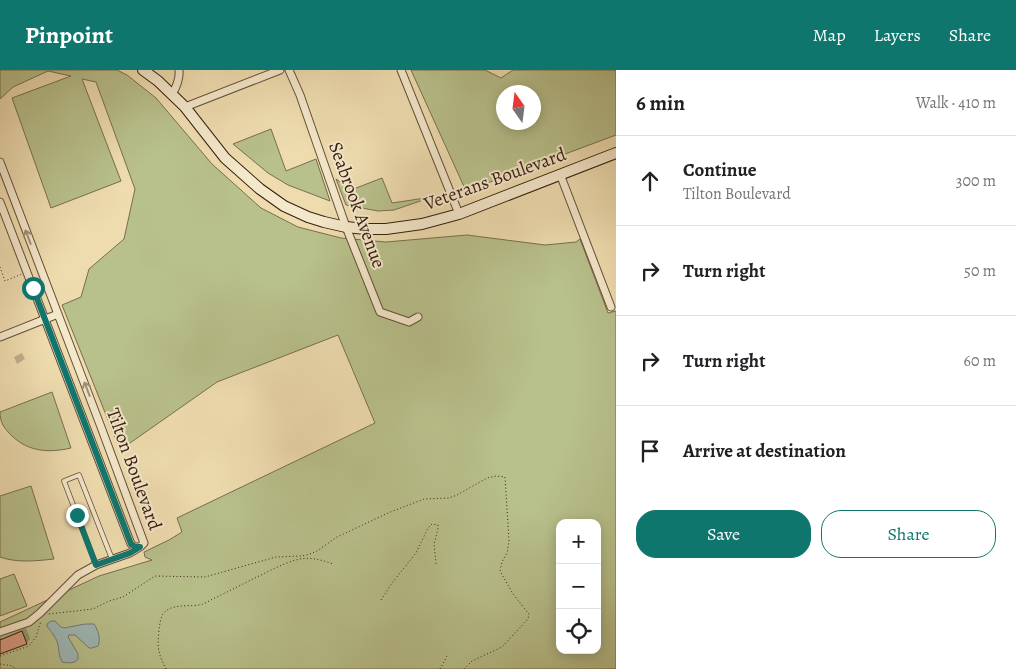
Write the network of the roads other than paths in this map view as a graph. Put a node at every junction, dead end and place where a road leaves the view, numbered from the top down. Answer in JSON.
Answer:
{"nodes":[{"id":1,"x":143,"y":70,"type":"edge"},
{"id":2,"x":179,"y":70,"type":"edge"},
{"id":3,"x":280,"y":70,"type":"edge"},
{"id":4,"x":289,"y":70,"type":"edge"},
{"id":5,"x":401,"y":70,"type":"edge"},
{"id":6,"x":172,"y":95,"type":"junction"},
{"id":7,"x":184,"y":107,"type":"junction"},
{"id":8,"x":616,"y":152,"type":"edge"},
{"id":9,"x":0,"y":162,"type":"edge"},
{"id":10,"x":560,"y":174,"type":"junction"},
{"id":11,"x":0,"y":202,"type":"edge"},
{"id":12,"x":459,"y":214,"type":"junction"},
{"id":13,"x":346,"y":227,"type":"junction"},
{"id":14,"x":611,"y":307,"type":"dead end"},
{"id":15,"x":58,"y":314,"type":"junction"},
{"id":16,"x":418,"y":317,"type":"dead end"},
{"id":17,"x":46,"y":320,"type":"junction"},
{"id":18,"x":0,"y":337,"type":"edge"},
{"id":19,"x":140,"y":547,"type":"junction"},
{"id":20,"x":112,"y":559,"type":"junction"},
{"id":21,"x":96,"y":565,"type":"junction"},
{"id":22,"x":0,"y":632,"type":"edge"}],
"edges":[{"from":1,"to":6,"type":"main road","name":"Veterans Boulevard"},
{"from":2,"to":6,"type":"street"},
{"from":3,"to":7,"type":"street"},
{"from":4,"to":13,"type":"street","name":"Seabrook Avenue"},
{"from":5,"to":12,"type":"street"},
{"from":6,"to":7,"type":"main road","name":"Veterans Boulevard"},
{"from":7,"to":13,"type":"main road","name":"Veterans Boulevard"},
{"from":8,"to":10,"type":"main road","name":"Veterans Boulevard"},
{"from":15,"to":9,"type":"street","name":"Tilton Boulevard","one_way":true},
{"from":10,"to":12,"type":"main road","name":"Veterans Boulevard"},
{"from":10,"to":14,"type":"street"},
{"from":11,"to":17,"type":"street","name":"Tilton Boulevard"},
{"from":12,"to":13,"type":"main road","name":"Veterans Boulevard"},
{"from":13,"to":16,"type":"street","name":"Seabrook Avenue"},
{"from":15,"to":17,"type":"street"},
{"from":19,"to":15,"type":"street","name":"Tilton Boulevard","one_way":true},
{"from":17,"to":18,"type":"street"},
{"from":17,"to":19,"type":"street","name":"Tilton Boulevard"},
{"from":19,"to":20,"type":"street"},
{"from":20,"to":21,"type":"street"},
{"from":20,"to":21,"type":"lane"},
{"from":21,"to":22,"type":"street"}]}
